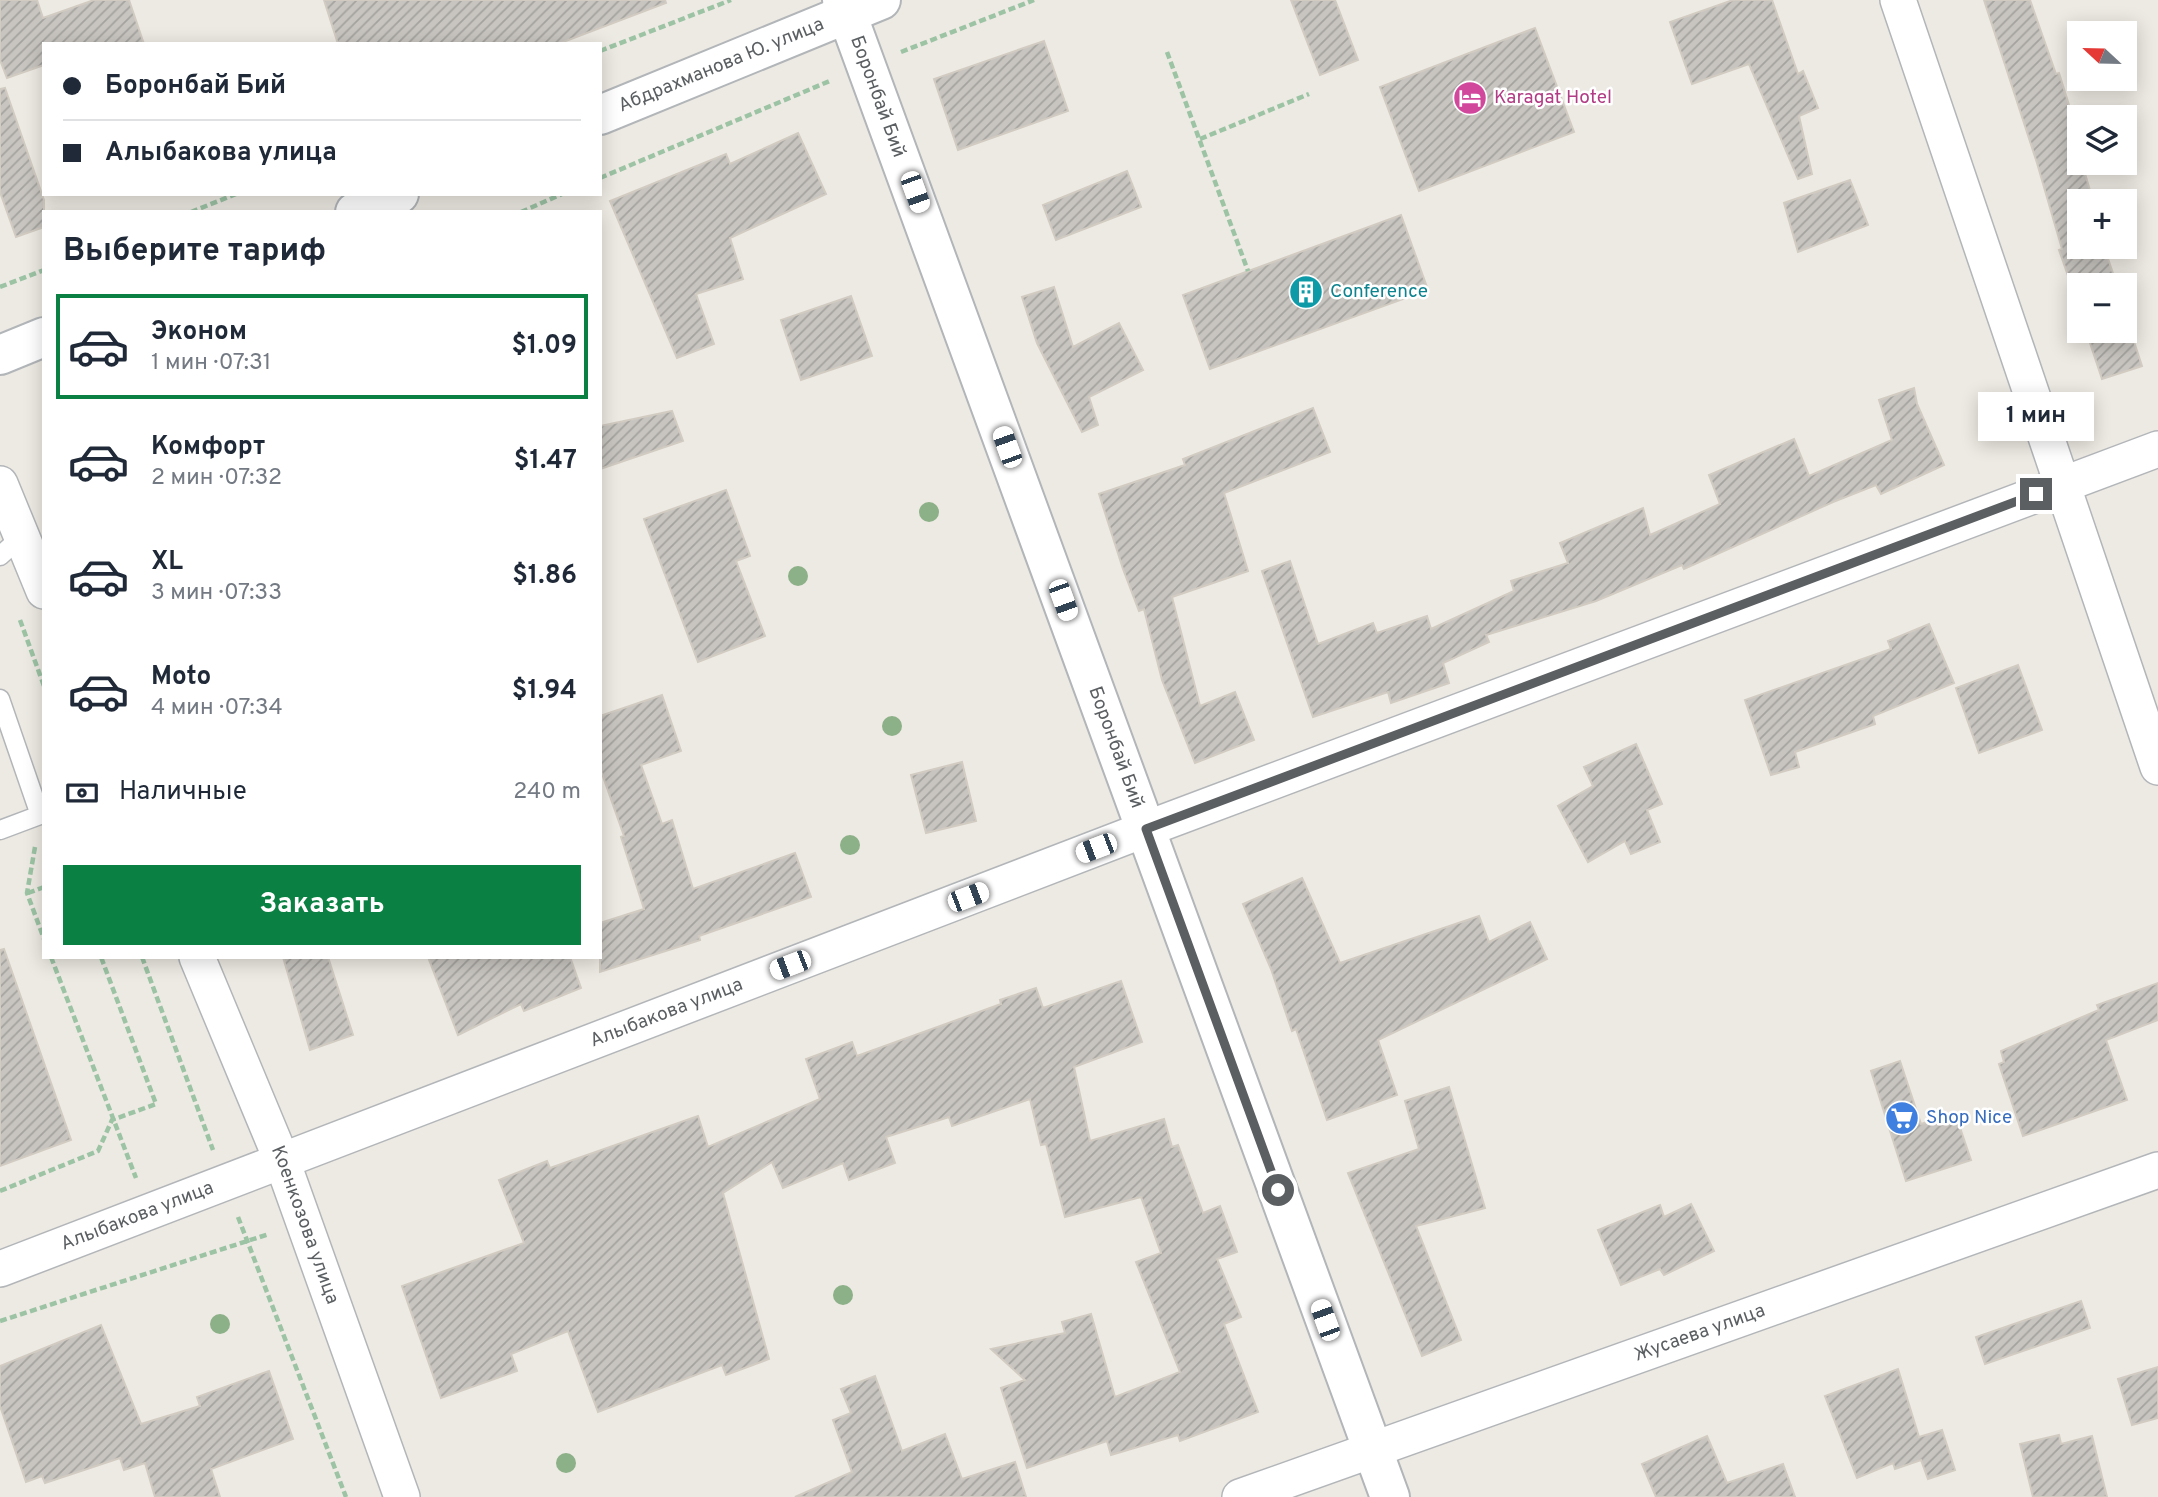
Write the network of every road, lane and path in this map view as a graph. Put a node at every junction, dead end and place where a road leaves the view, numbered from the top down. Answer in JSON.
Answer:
{"nodes":[{"id":1,"x":730,"y":0,"type":"edge"},
{"id":2,"x":1034,"y":0,"type":"edge"},
{"id":3,"x":1898,"y":0,"type":"edge"},
{"id":4,"x":857,"y":4,"type":"edge"},
{"id":5,"x":602,"y":50,"type":"edge"},
{"id":6,"x":1167,"y":52,"type":"dead end"},
{"id":7,"x":868,"y":65,"type":"junction"},
{"id":8,"x":1310,"y":94,"type":"dead end"},
{"id":9,"x":602,"y":114,"type":"edge"},
{"id":10,"x":1200,"y":139,"type":"junction"},
{"id":11,"x":602,"y":177,"type":"edge"},
{"id":12,"x":231,"y":196,"type":"edge"},
{"id":13,"x":394,"y":196,"type":"edge"},
{"id":14,"x":557,"y":196,"type":"edge"},
{"id":15,"x":196,"y":210,"type":"edge"},
{"id":16,"x":360,"y":210,"type":"edge"},
{"id":17,"x":526,"y":210,"type":"edge"},
{"id":18,"x":42,"y":271,"type":"edge"},
{"id":19,"x":1248,"y":271,"type":"dead end"},
{"id":20,"x":0,"y":287,"type":"edge"},
{"id":21,"x":42,"y":338,"type":"edge"},
{"id":22,"x":0,"y":355,"type":"edge"},
{"id":23,"x":2158,"y":449,"type":"edge"},
{"id":24,"x":0,"y":484,"type":"edge"},
{"id":25,"x":2062,"y":484,"type":"junction"},
{"id":26,"x":11,"y":547,"type":"edge"},
{"id":27,"x":31,"y":601,"type":"edge"},
{"id":28,"x":42,"y":673,"type":"edge"},
{"id":29,"x":0,"y":699,"type":"edge"},
{"id":30,"x":2158,"y":767,"type":"edge"},
{"id":31,"x":40,"y":815,"type":"junction"},
{"id":32,"x":1146,"y":829,"type":"junction"},
{"id":33,"x":0,"y":830,"type":"edge"},
{"id":34,"x":42,"y":888,"type":"edge"},
{"id":35,"x":27,"y":893,"type":"junction"},
{"id":36,"x":42,"y":934,"type":"edge"},
{"id":37,"x":52,"y":959,"type":"edge"},
{"id":38,"x":102,"y":959,"type":"edge"},
{"id":39,"x":143,"y":959,"type":"edge"},
{"id":40,"x":199,"y":959,"type":"edge"},
{"id":41,"x":112,"y":1120,"type":"junction"},
{"id":42,"x":282,"y":1161,"type":"junction"},
{"id":43,"x":2158,"y":1170,"type":"edge"},
{"id":44,"x":137,"y":1178,"type":"dead end"},
{"id":45,"x":225,"y":1183,"type":"junction"},
{"id":46,"x":0,"y":1191,"type":"edge"},
{"id":47,"x":304,"y":1222,"type":"junction"},
{"id":48,"x":247,"y":1242,"type":"junction"},
{"id":49,"x":0,"y":1269,"type":"edge"},
{"id":50,"x":0,"y":1321,"type":"edge"},
{"id":51,"x":1372,"y":1449,"type":"junction"},
{"id":52,"x":346,"y":1497,"type":"edge"},
{"id":53,"x":402,"y":1497,"type":"edge"},
{"id":54,"x":1240,"y":1497,"type":"edge"},
{"id":55,"x":1390,"y":1497,"type":"edge"}],
"edges":[{"from":1,"to":5,"type":"path"},
{"from":2,"to":7,"type":"path"},
{"from":3,"to":25,"type":"street"},
{"from":4,"to":7,"type":"street","name":"Боронбай Бий"},
{"from":4,"to":9,"type":"street","name":"Абдрахманова Ю. улица"},
{"from":6,"to":10,"type":"path"},
{"from":7,"to":11,"type":"path"},
{"from":7,"to":32,"type":"street","name":"Боронбай Бий"},
{"from":8,"to":10,"type":"path"},
{"from":10,"to":19,"type":"path"},
{"from":12,"to":15,"type":"path"},
{"from":13,"to":16,"type":"street"},
{"from":14,"to":17,"type":"path"},
{"from":18,"to":20,"type":"path"},
{"from":21,"to":22,"type":"street"},
{"from":23,"to":25,"type":"street","name":"Алыбакова улица"},
{"from":24,"to":26,"type":"street"},
{"from":25,"to":30,"type":"street"},
{"from":25,"to":32,"type":"street","name":"Алыбакова улица"},
{"from":26,"to":27,"type":"street"},
{"from":27,"to":28,"type":"path"},
{"from":29,"to":31,"type":"lane"},
{"from":31,"to":33,"type":"lane"},
{"from":31,"to":35,"type":"path"},
{"from":32,"to":42,"type":"street","name":"Алыбакова улица"},
{"from":32,"to":51,"type":"street","name":"Боронбай Бий"},
{"from":34,"to":35,"type":"path"},
{"from":35,"to":36,"type":"path"},
{"from":37,"to":41,"type":"path"},
{"from":38,"to":41,"type":"path"},
{"from":39,"to":45,"type":"path"},
{"from":40,"to":42,"type":"street","name":"Коенкозова улица"},
{"from":41,"to":44,"type":"path"},
{"from":41,"to":46,"type":"path"},
{"from":42,"to":45,"type":"street","name":"Алыбакова улица"},
{"from":42,"to":47,"type":"street","name":"Коенкозова улица"},
{"from":43,"to":51,"type":"street","name":"Жусаева улица"},
{"from":45,"to":48,"type":"path"},
{"from":45,"to":49,"type":"street","name":"Алыбакова улица"},
{"from":47,"to":48,"type":"path"},
{"from":47,"to":53,"type":"street","name":"Коенкозова улица"},
{"from":48,"to":50,"type":"path"},
{"from":48,"to":52,"type":"path"},
{"from":51,"to":54,"type":"street","name":"Жусаева улица"},
{"from":51,"to":55,"type":"street","name":"Боронбай Бий"}]}
